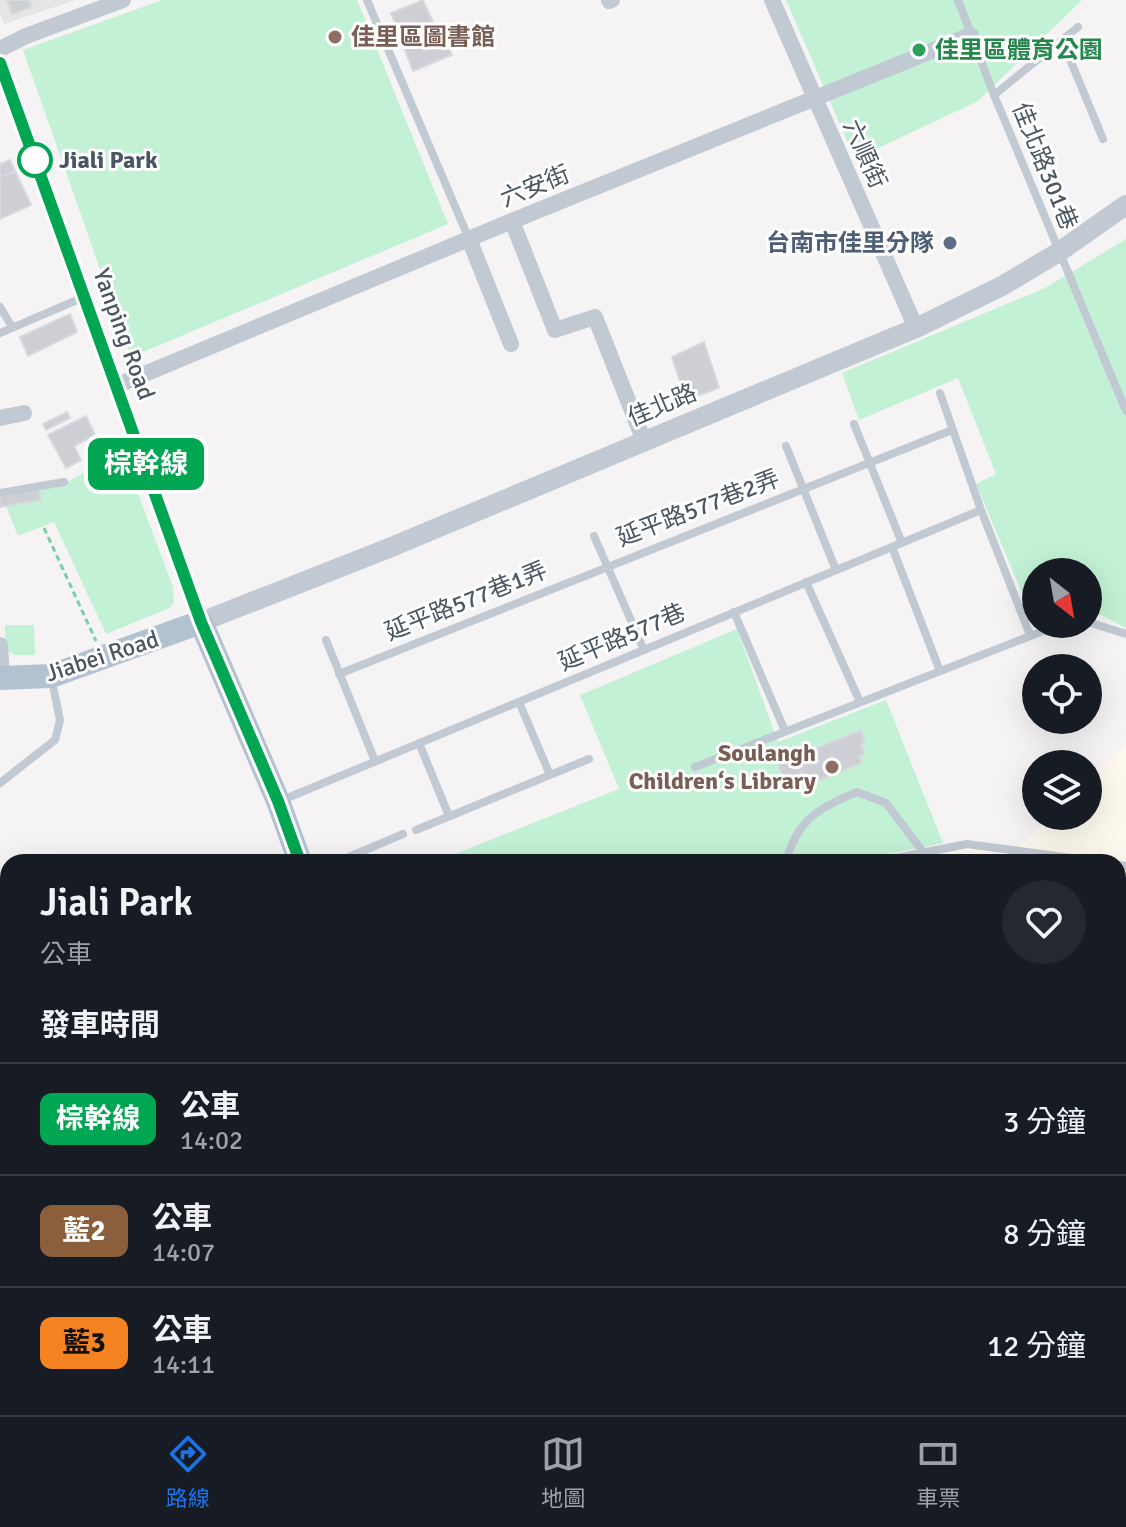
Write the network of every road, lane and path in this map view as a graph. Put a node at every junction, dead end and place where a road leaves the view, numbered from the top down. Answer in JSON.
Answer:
{"nodes":[{"id":1,"x":123,"y":0,"type":"edge"},
{"id":2,"x":367,"y":0,"type":"edge"},
{"id":3,"x":772,"y":0,"type":"edge"},
{"id":4,"x":958,"y":0,"type":"edge"},
{"id":5,"x":1078,"y":27,"type":"dead end"},
{"id":6,"x":971,"y":35,"type":"junction"},
{"id":7,"x":1062,"y":40,"type":"junction"},
{"id":8,"x":0,"y":49,"type":"edge"},
{"id":9,"x":0,"y":63,"type":"edge"},
{"id":10,"x":994,"y":95,"type":"junction"},
{"id":11,"x":814,"y":98,"type":"junction"},
{"id":12,"x":1103,"y":139,"type":"dead end"},
{"id":13,"x":1126,"y":205,"type":"edge"},
{"id":14,"x":512,"y":221,"type":"junction"},
{"id":15,"x":469,"y":239,"type":"junction"},
{"id":16,"x":1059,"y":252,"type":"junction"},
{"id":17,"x":85,"y":296,"type":"junction"},
{"id":18,"x":0,"y":307,"type":"edge"},
{"id":19,"x":12,"y":327,"type":"junction"},
{"id":20,"x":916,"y":328,"type":"junction"},
{"id":21,"x":0,"y":333,"type":"edge"},
{"id":22,"x":511,"y":344,"type":"dead end"},
{"id":23,"x":118,"y":385,"type":"junction"},
{"id":24,"x":940,"y":393,"type":"dead end"},
{"id":25,"x":1126,"y":411,"type":"edge"},
{"id":26,"x":24,"y":413,"type":"dead end"},
{"id":27,"x":0,"y":418,"type":"edge"},
{"id":28,"x":854,"y":424,"type":"dead end"},
{"id":29,"x":952,"y":430,"type":"junction"},
{"id":30,"x":644,"y":441,"type":"junction"},
{"id":31,"x":786,"y":446,"type":"dead end"},
{"id":32,"x":869,"y":463,"type":"junction"},
{"id":33,"x":64,"y":482,"type":"dead end"},
{"id":34,"x":803,"y":489,"type":"junction"},
{"id":35,"x":0,"y":493,"type":"edge"},
{"id":36,"x":981,"y":510,"type":"junction"},
{"id":37,"x":44,"y":528,"type":"dead end"},
{"id":38,"x":594,"y":536,"type":"dead end"},
{"id":39,"x":902,"y":543,"type":"junction"},
{"id":40,"x":892,"y":547,"type":"junction"},
{"id":41,"x":608,"y":565,"type":"junction"},
{"id":42,"x":836,"y":570,"type":"junction"},
{"id":43,"x":806,"y":582,"type":"junction"},
{"id":44,"x":734,"y":612,"type":"junction"},
{"id":45,"x":1022,"y":615,"type":"edge"},
{"id":46,"x":201,"y":622,"type":"junction"},
{"id":47,"x":1102,"y":626,"type":"edge"},
{"id":48,"x":1126,"y":634,"type":"edge"},
{"id":49,"x":1022,"y":638,"type":"edge"},
{"id":50,"x":326,"y":640,"type":"dead end"},
{"id":51,"x":0,"y":645,"type":"edge"},
{"id":52,"x":644,"y":650,"type":"junction"},
{"id":53,"x":104,"y":658,"type":"junction"},
{"id":54,"x":940,"y":671,"type":"junction"},
{"id":55,"x":339,"y":674,"type":"junction"},
{"id":56,"x":51,"y":676,"type":"junction"},
{"id":57,"x":1,"y":678,"type":"edge"},
{"id":58,"x":519,"y":702,"type":"junction"},
{"id":59,"x":860,"y":702,"type":"junction"},
{"id":60,"x":785,"y":731,"type":"junction"},
{"id":61,"x":419,"y":743,"type":"junction"},
{"id":62,"x":589,"y":759,"type":"dead end"},
{"id":63,"x":375,"y":761,"type":"junction"},
{"id":64,"x":695,"y":767,"type":"dead end"},
{"id":65,"x":550,"y":775,"type":"junction"},
{"id":66,"x":0,"y":783,"type":"edge"},
{"id":67,"x":278,"y":801,"type":"junction"},
{"id":68,"x":449,"y":816,"type":"junction"},
{"id":69,"x":416,"y":830,"type":"dead end"},
{"id":70,"x":403,"y":834,"type":"dead end"},
{"id":71,"x":923,"y":852,"type":"junction"},
{"id":72,"x":297,"y":854,"type":"edge"},
{"id":73,"x":356,"y":854,"type":"edge"},
{"id":74,"x":788,"y":854,"type":"edge"},
{"id":75,"x":913,"y":854,"type":"edge"},
{"id":76,"x":1041,"y":854,"type":"edge"}],
"edges":[{"from":1,"to":8,"type":"street"},
{"from":2,"to":15,"type":"lane"},
{"from":3,"to":11,"type":"street","name":"六順街"},
{"from":4,"to":6,"type":"lane","name":"佳北路301巷"},
{"from":5,"to":7,"type":"lane","name":"佳北路301巷"},
{"from":6,"to":10,"type":"lane","name":"佳北路301巷"},
{"from":6,"to":11,"type":"street","name":"六安街"},
{"from":7,"to":10,"type":"lane","name":"佳北路301巷"},
{"from":7,"to":12,"type":"lane"},
{"from":9,"to":17,"type":"street","name":"Yanping Road"},
{"from":10,"to":16,"type":"lane","name":"佳北路301巷"},
{"from":11,"to":14,"type":"street","name":"六安街"},
{"from":11,"to":20,"type":"street","name":"六順街"},
{"from":13,"to":16,"type":"street","name":"佳北路"},
{"from":14,"to":15,"type":"street","name":"六安街"},
{"from":14,"to":30,"type":"street"},
{"from":15,"to":22,"type":"street"},
{"from":15,"to":23,"type":"street","name":"六安街"},
{"from":16,"to":20,"type":"street","name":"佳北路"},
{"from":16,"to":25,"type":"lane","name":"佳北路301巷"},
{"from":17,"to":19,"type":"lane"},
{"from":17,"to":23,"type":"street","name":"Yanping Road"},
{"from":18,"to":19,"type":"lane"},
{"from":19,"to":21,"type":"lane"},
{"from":20,"to":30,"type":"street","name":"佳北路"},
{"from":23,"to":46,"type":"street","name":"Yanping Road"},
{"from":24,"to":29,"type":"lane"},
{"from":26,"to":27,"type":"street"},
{"from":28,"to":32,"type":"lane"},
{"from":29,"to":32,"type":"lane","name":"延平路577巷2弄"},
{"from":29,"to":36,"type":"lane"},
{"from":30,"to":46,"type":"street","name":"佳北路"},
{"from":31,"to":34,"type":"lane"},
{"from":32,"to":34,"type":"lane","name":"延平路577巷2弄"},
{"from":32,"to":39,"type":"lane"},
{"from":33,"to":35,"type":"lane"},
{"from":34,"to":41,"type":"lane","name":"延平路577巷2弄"},
{"from":34,"to":42,"type":"lane"},
{"from":36,"to":39,"type":"lane","name":"延平路577巷"},
{"from":36,"to":45,"type":"lane"},
{"from":37,"to":53,"type":"path"},
{"from":38,"to":41,"type":"lane","name":"延平路577巷2弄"},
{"from":39,"to":40,"type":"lane","name":"延平路577巷"},
{"from":40,"to":42,"type":"lane","name":"延平路577巷"},
{"from":40,"to":54,"type":"lane"},
{"from":41,"to":52,"type":"lane","name":"延平路577巷2弄"},
{"from":41,"to":55,"type":"lane","name":"延平路577巷1弄"},
{"from":42,"to":43,"type":"lane","name":"延平路577巷"},
{"from":43,"to":44,"type":"lane","name":"延平路577巷"},
{"from":43,"to":59,"type":"lane"},
{"from":44,"to":52,"type":"lane","name":"延平路577巷"},
{"from":44,"to":60,"type":"lane"},
{"from":46,"to":53,"type":"main road","name":"Jiabei Road"},
{"from":46,"to":67,"type":"main road"},
{"from":47,"to":48,"type":"lane"},
{"from":49,"to":54,"type":"lane"},
{"from":50,"to":55,"type":"lane"},
{"from":51,"to":57,"type":"street"},
{"from":52,"to":58,"type":"lane","name":"延平路577巷"},
{"from":53,"to":56,"type":"main road","name":"Jiabei Road"},
{"from":54,"to":59,"type":"lane"},
{"from":55,"to":63,"type":"lane"},
{"from":56,"to":57,"type":"main road","name":"Jiabei Road"},
{"from":56,"to":66,"type":"lane"},
{"from":58,"to":61,"type":"lane","name":"延平路577巷"},
{"from":58,"to":65,"type":"lane"},
{"from":59,"to":60,"type":"lane"},
{"from":60,"to":64,"type":"lane"},
{"from":61,"to":63,"type":"lane","name":"延平路577巷"},
{"from":61,"to":68,"type":"lane"},
{"from":62,"to":65,"type":"lane"},
{"from":63,"to":67,"type":"lane","name":"延平路577巷"},
{"from":65,"to":68,"type":"lane"},
{"from":67,"to":72,"type":"main road"},
{"from":68,"to":69,"type":"lane"},
{"from":70,"to":73,"type":"lane"},
{"from":71,"to":74,"type":"lane"},
{"from":71,"to":75,"type":"lane"},
{"from":71,"to":76,"type":"lane"}]}
